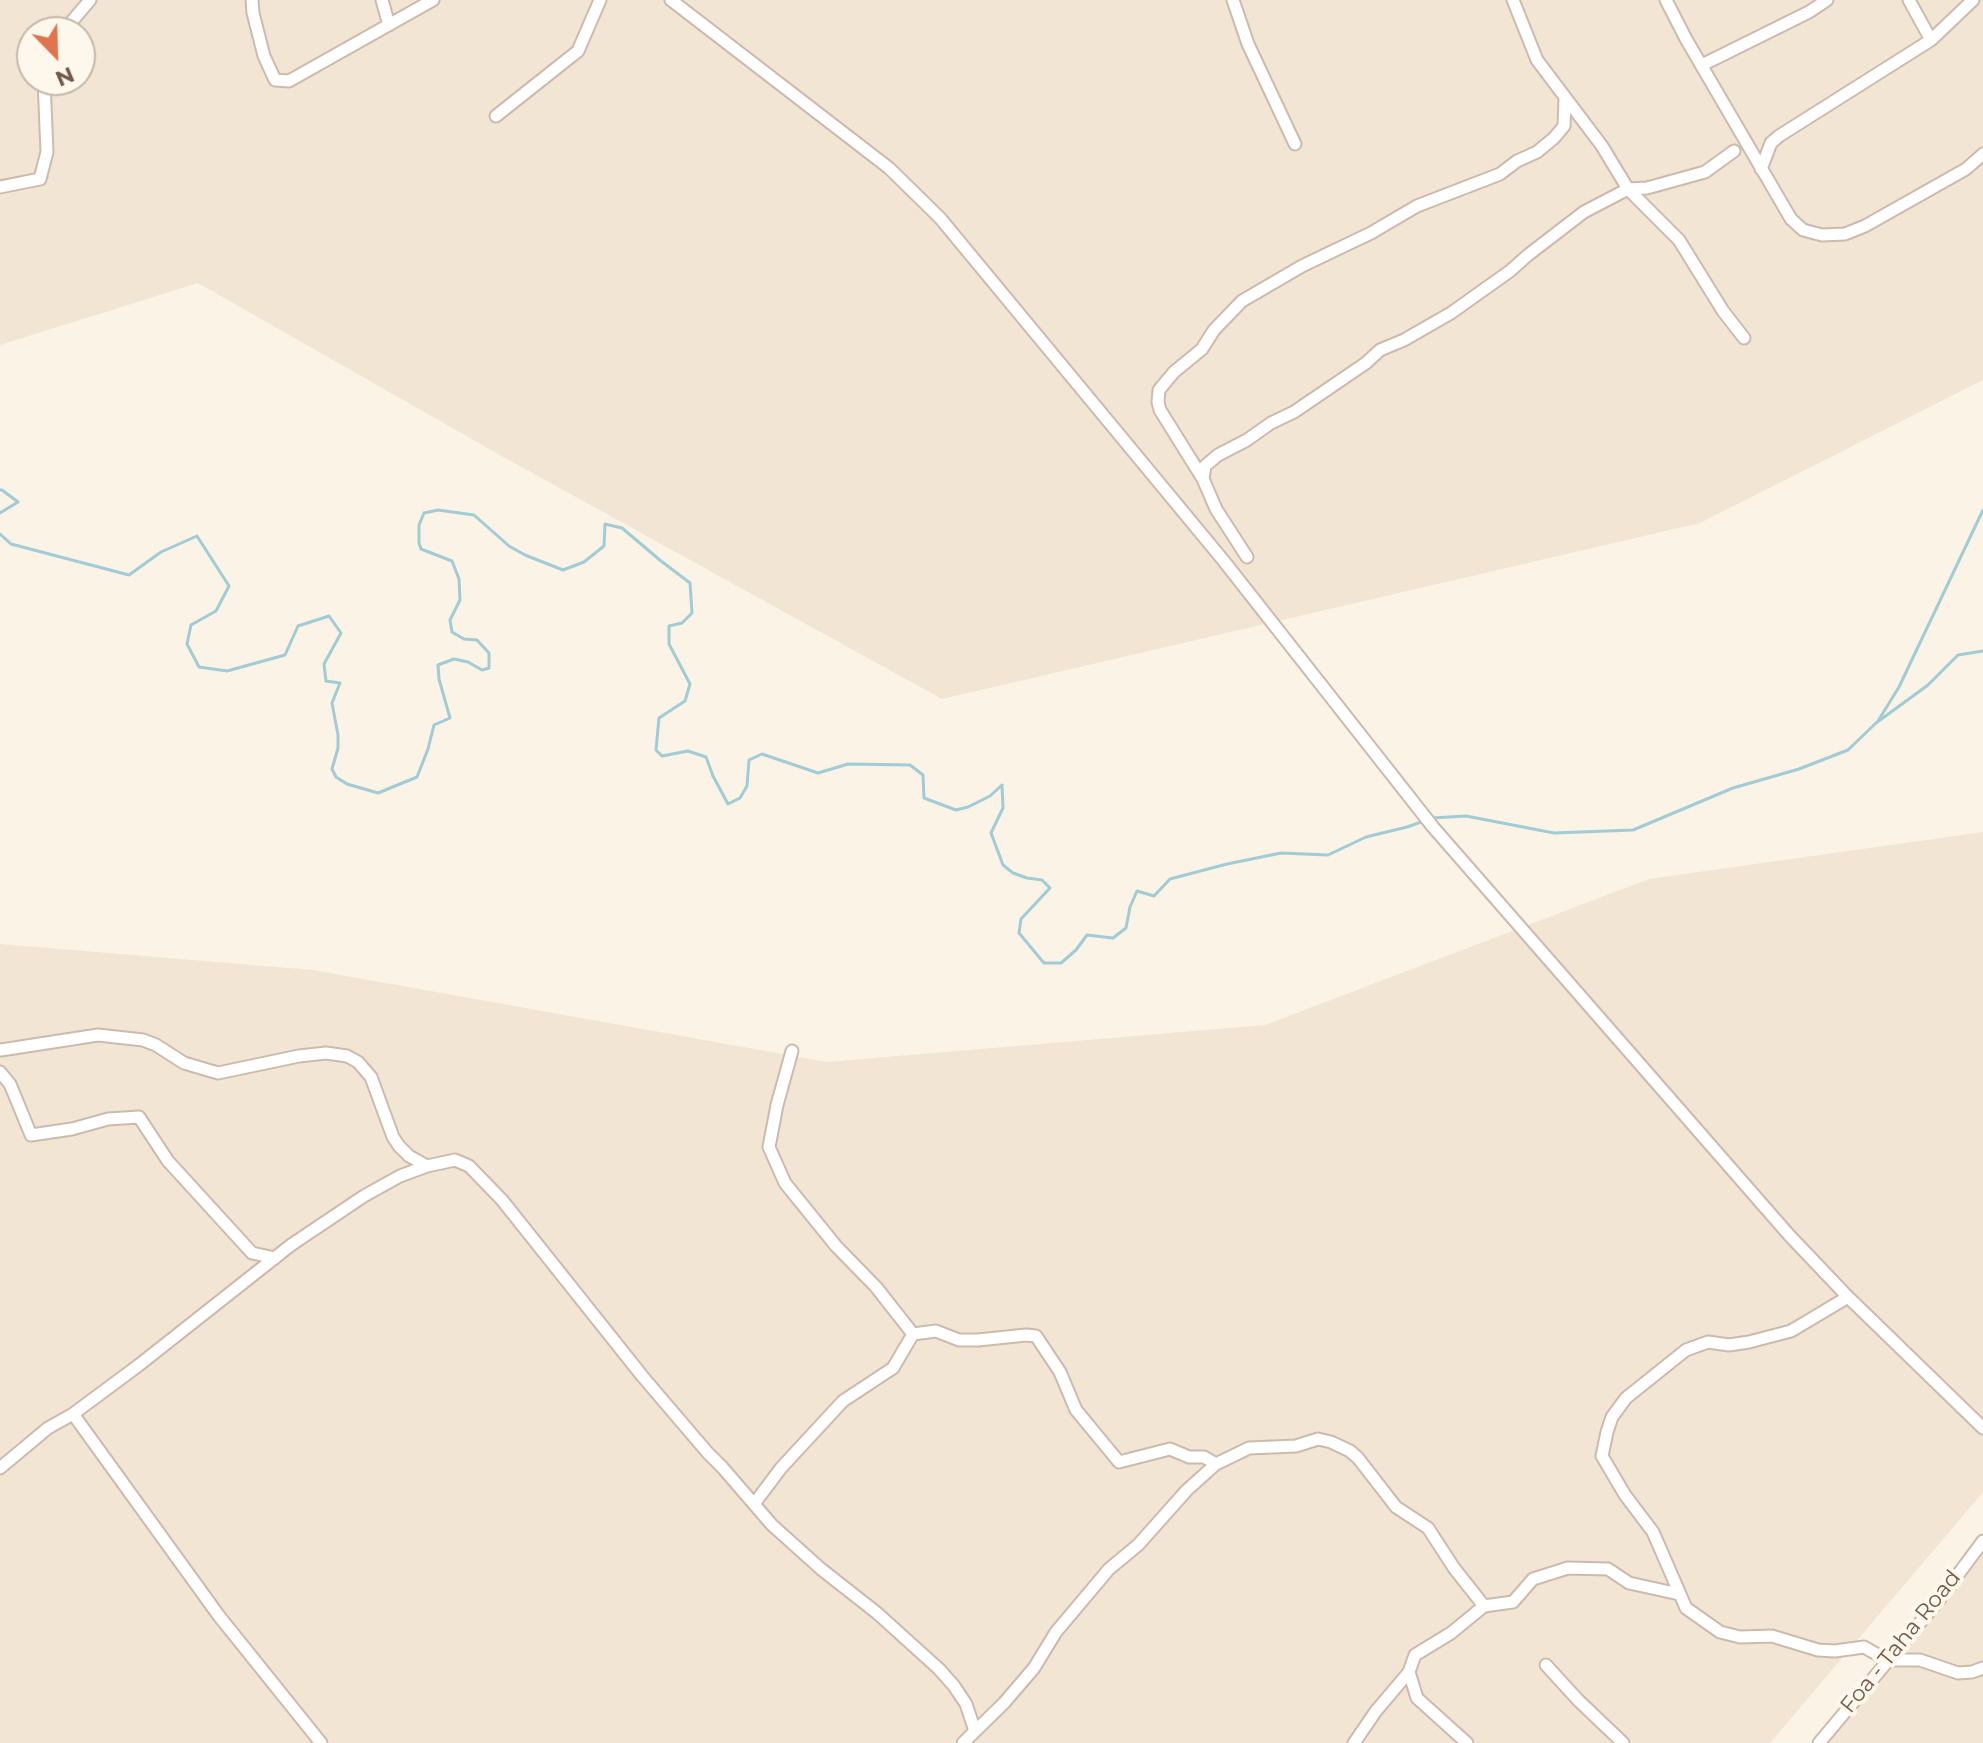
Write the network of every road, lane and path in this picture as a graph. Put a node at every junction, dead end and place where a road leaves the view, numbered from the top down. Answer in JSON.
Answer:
{"nodes":[{"id":1,"x":90,"y":0,"type":"edge"},
{"id":2,"x":252,"y":0,"type":"edge"},
{"id":3,"x":382,"y":0,"type":"edge"},
{"id":4,"x":433,"y":0,"type":"edge"},
{"id":5,"x":600,"y":0,"type":"edge"},
{"id":6,"x":671,"y":0,"type":"edge"},
{"id":7,"x":1233,"y":0,"type":"edge"},
{"id":8,"x":1513,"y":0,"type":"edge"},
{"id":9,"x":1666,"y":0,"type":"edge"},
{"id":10,"x":1827,"y":0,"type":"edge"},
{"id":11,"x":1909,"y":0,"type":"edge"},
{"id":12,"x":1973,"y":0,"type":"edge"},
{"id":13,"x":76,"y":16,"type":"edge"},
{"id":14,"x":389,"y":25,"type":"junction"},
{"id":15,"x":1931,"y":40,"type":"junction"},
{"id":16,"x":1702,"y":65,"type":"junction"},
{"id":17,"x":45,"y":96,"type":"edge"},
{"id":18,"x":1565,"y":98,"type":"junction"},
{"id":19,"x":496,"y":116,"type":"dead end"},
{"id":20,"x":1295,"y":144,"type":"dead end"},
{"id":21,"x":1734,"y":151,"type":"dead end"},
{"id":22,"x":1983,"y":154,"type":"edge"},
{"id":23,"x":1761,"y":169,"type":"junction"},
{"id":24,"x":0,"y":187,"type":"edge"},
{"id":25,"x":1628,"y":189,"type":"junction"},
{"id":26,"x":1744,"y":338,"type":"dead end"},
{"id":27,"x":1203,"y":479,"type":"junction"},
{"id":28,"x":1247,"y":557,"type":"dead end"},
{"id":29,"x":1,"y":1050,"type":"edge"},
{"id":30,"x":792,"y":1051,"type":"dead end"},
{"id":31,"x":0,"y":1072,"type":"edge"},
{"id":32,"x":427,"y":1166,"type":"junction"},
{"id":33,"x":275,"y":1258,"type":"junction"},
{"id":34,"x":1848,"y":1297,"type":"junction"},
{"id":35,"x":913,"y":1334,"type":"junction"},
{"id":36,"x":73,"y":1414,"type":"junction"},
{"id":37,"x":1983,"y":1428,"type":"edge"},
{"id":38,"x":1216,"y":1464,"type":"junction"},
{"id":39,"x":0,"y":1468,"type":"edge"},
{"id":40,"x":754,"y":1504,"type":"junction"},
{"id":41,"x":1983,"y":1541,"type":"edge"},
{"id":42,"x":1679,"y":1594,"type":"junction"},
{"id":43,"x":1484,"y":1606,"type":"junction"},
{"id":44,"x":1887,"y":1660,"type":"junction"},
{"id":45,"x":1546,"y":1665,"type":"dead end"},
{"id":46,"x":1983,"y":1668,"type":"edge"},
{"id":47,"x":1409,"y":1672,"type":"junction"},
{"id":48,"x":975,"y":1731,"type":"junction"},
{"id":49,"x":321,"y":1743,"type":"edge"},
{"id":50,"x":963,"y":1743,"type":"edge"},
{"id":51,"x":1354,"y":1743,"type":"edge"},
{"id":52,"x":1467,"y":1743,"type":"edge"},
{"id":53,"x":1623,"y":1743,"type":"edge"},
{"id":54,"x":1820,"y":1743,"type":"edge"}],
"edges":[{"from":1,"to":13,"type":"street"},
{"from":2,"to":14,"type":"street"},
{"from":3,"to":14,"type":"street"},
{"from":4,"to":14,"type":"street"},
{"from":5,"to":19,"type":"street"},
{"from":6,"to":34,"type":"street"},
{"from":7,"to":20,"type":"street"},
{"from":8,"to":18,"type":"street"},
{"from":9,"to":16,"type":"street"},
{"from":10,"to":16,"type":"street"},
{"from":11,"to":15,"type":"street"},
{"from":12,"to":15,"type":"street"},
{"from":15,"to":23,"type":"street"},
{"from":16,"to":23,"type":"street"},
{"from":17,"to":24,"type":"street"},
{"from":18,"to":25,"type":"street"},
{"from":18,"to":27,"type":"street"},
{"from":21,"to":25,"type":"street"},
{"from":22,"to":23,"type":"street"},
{"from":25,"to":26,"type":"street"},
{"from":25,"to":27,"type":"street"},
{"from":27,"to":28,"type":"street"},
{"from":29,"to":32,"type":"street"},
{"from":30,"to":35,"type":"street"},
{"from":31,"to":33,"type":"street"},
{"from":32,"to":33,"type":"street"},
{"from":32,"to":40,"type":"street"},
{"from":33,"to":36,"type":"street"},
{"from":34,"to":37,"type":"street"},
{"from":34,"to":42,"type":"street"},
{"from":35,"to":38,"type":"street"},
{"from":35,"to":40,"type":"street"},
{"from":36,"to":39,"type":"street"},
{"from":36,"to":49,"type":"street"},
{"from":38,"to":43,"type":"street"},
{"from":38,"to":48,"type":"street"},
{"from":40,"to":48,"type":"street"},
{"from":41,"to":44,"type":"street","name":"Foa - Taha Road"},
{"from":42,"to":43,"type":"street"},
{"from":42,"to":44,"type":"street"},
{"from":43,"to":47,"type":"street"},
{"from":44,"to":46,"type":"street"},
{"from":44,"to":54,"type":"street","name":"Foa - Taha Road"},
{"from":45,"to":53,"type":"street"},
{"from":47,"to":51,"type":"street"},
{"from":47,"to":52,"type":"street"},
{"from":48,"to":50,"type":"street"}]}
